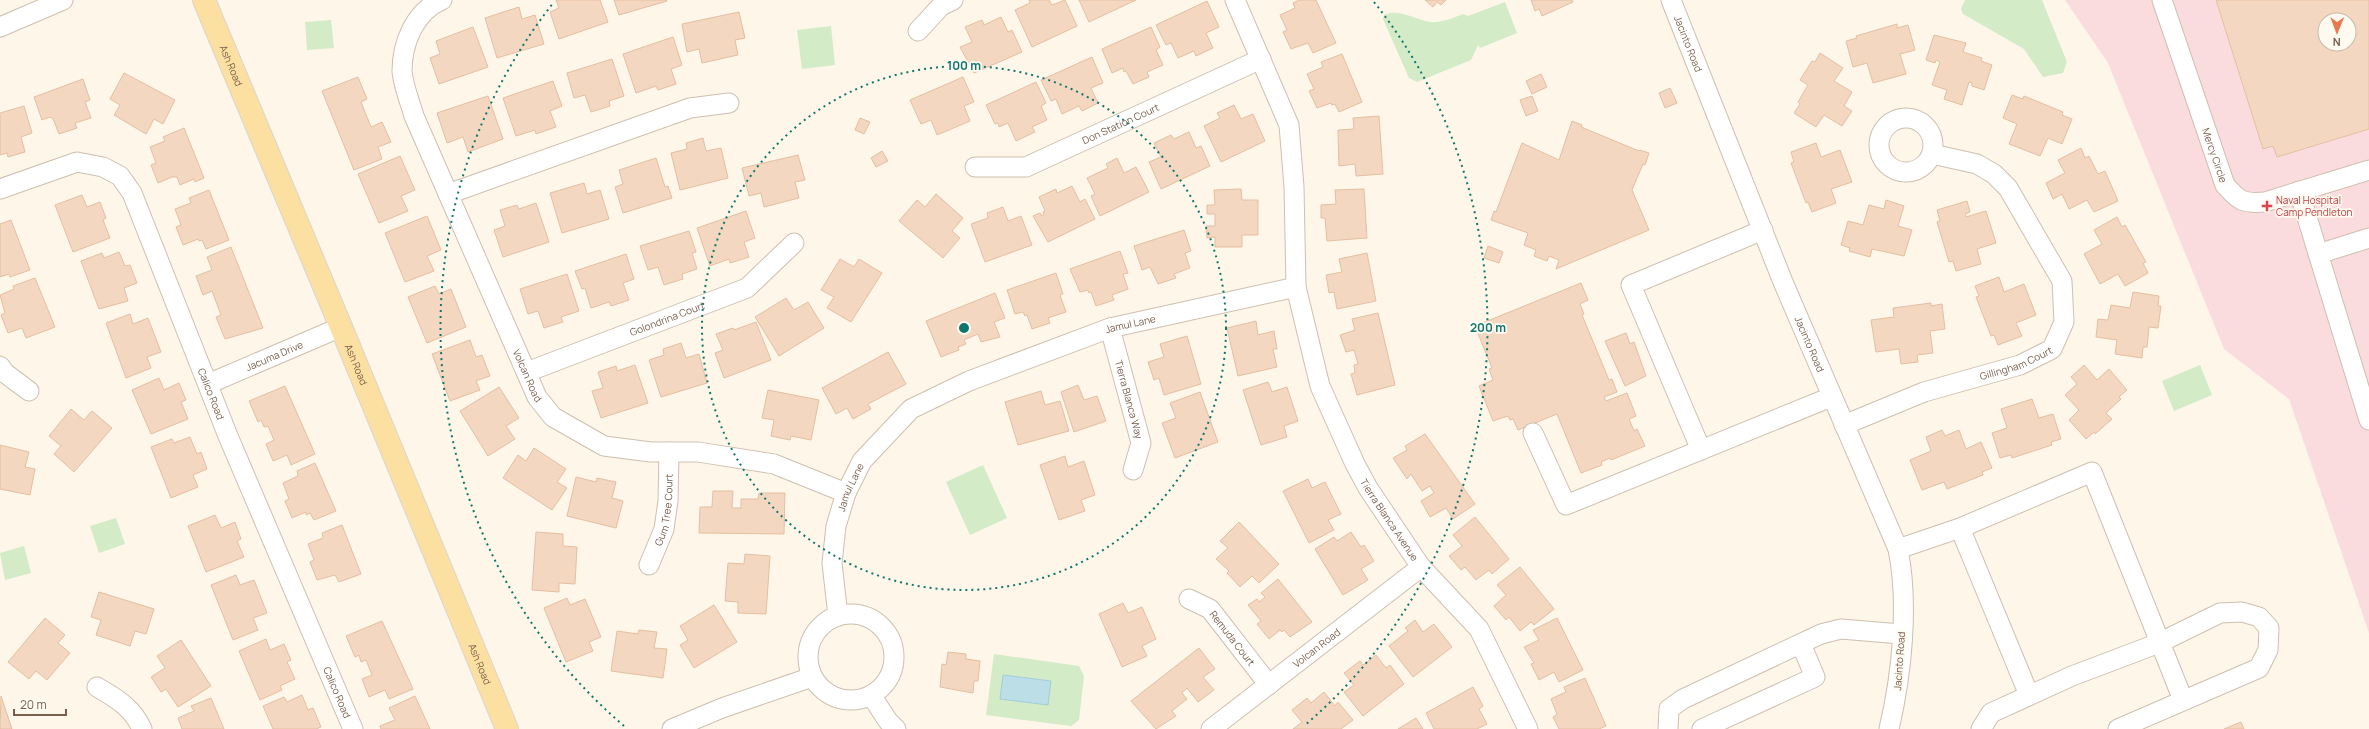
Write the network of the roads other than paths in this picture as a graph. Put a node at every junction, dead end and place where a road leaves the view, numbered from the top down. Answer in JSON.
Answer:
{"nodes":[{"id":1,"x":63,"y":0,"type":"edge"},
{"id":2,"x":204,"y":0,"type":"edge"},
{"id":3,"x":442,"y":0,"type":"edge"},
{"id":4,"x":953,"y":0,"type":"edge"},
{"id":5,"x":1235,"y":0,"type":"edge"},
{"id":6,"x":1670,"y":0,"type":"edge"},
{"id":7,"x":2162,"y":0,"type":"edge"},
{"id":8,"x":34,"y":6,"type":"edge"},
{"id":9,"x":0,"y":27,"type":"edge"},
{"id":10,"x":918,"y":31,"type":"dead end"},
{"id":11,"x":1261,"y":58,"type":"junction"},
{"id":12,"x":729,"y":103,"type":"dead end"},
{"id":13,"x":1932,"y":154,"type":"dead end"},
{"id":14,"x":975,"y":167,"type":"dead end"},
{"id":15,"x":2369,"y":170,"type":"edge"},
{"id":16,"x":0,"y":189,"type":"edge"},
{"id":17,"x":2299,"y":191,"type":"junction"},
{"id":18,"x":448,"y":194,"type":"junction"},
{"id":19,"x":1763,"y":230,"type":"junction"},
{"id":20,"x":2369,"y":238,"type":"edge"},
{"id":21,"x":794,"y":243,"type":"dead end"},
{"id":22,"x":2318,"y":254,"type":"junction"},
{"id":23,"x":1296,"y":287,"type":"junction"},
{"id":24,"x":342,"y":327,"type":"junction"},
{"id":25,"x":1110,"y":328,"type":"junction"},
{"id":26,"x":0,"y":366,"type":"edge"},
{"id":27,"x":527,"y":372,"type":"junction"},
{"id":28,"x":208,"y":384,"type":"junction"},
{"id":29,"x":28,"y":391,"type":"dead end"},
{"id":30,"x":1831,"y":397,"type":"junction"},
{"id":31,"x":2369,"y":420,"type":"edge"},
{"id":32,"x":1844,"y":425,"type":"junction"},
{"id":33,"x":1532,"y":433,"type":"dead end"},
{"id":34,"x":1701,"y":450,"type":"junction"},
{"id":35,"x":669,"y":452,"type":"junction"},
{"id":36,"x":1133,"y":470,"type":"dead end"},
{"id":37,"x":846,"y":494,"type":"junction"},
{"id":38,"x":1960,"y":528,"type":"junction"},
{"id":39,"x":1898,"y":549,"type":"junction"},
{"id":40,"x":649,"y":565,"type":"dead end"},
{"id":41,"x":1421,"y":566,"type":"junction"},
{"id":42,"x":1189,"y":599,"type":"dead end"},
{"id":43,"x":838,"y":616,"type":"junction"},
{"id":44,"x":1901,"y":634,"type":"junction"},
{"id":45,"x":2159,"y":643,"type":"junction"},
{"id":46,"x":1801,"y":644,"type":"junction"},
{"id":47,"x":812,"y":677,"type":"junction"},
{"id":48,"x":1269,"y":685,"type":"junction"},
{"id":49,"x":97,"y":687,"type":"dead end"},
{"id":50,"x":872,"y":695,"type":"junction"},
{"id":51,"x":2029,"y":695,"type":"junction"},
{"id":52,"x":1897,"y":696,"type":"junction"},
{"id":53,"x":2183,"y":700,"type":"junction"},
{"id":54,"x":142,"y":729,"type":"edge"},
{"id":55,"x":353,"y":729,"type":"edge"},
{"id":56,"x":507,"y":729,"type":"edge"},
{"id":57,"x":672,"y":729,"type":"edge"},
{"id":58,"x":896,"y":729,"type":"edge"},
{"id":59,"x":1211,"y":729,"type":"edge"},
{"id":60,"x":1528,"y":729,"type":"edge"},
{"id":61,"x":1668,"y":729,"type":"edge"},
{"id":62,"x":1702,"y":729,"type":"edge"},
{"id":63,"x":1889,"y":729,"type":"edge"},
{"id":64,"x":1900,"y":729,"type":"edge"},
{"id":65,"x":1981,"y":729,"type":"edge"},
{"id":66,"x":2118,"y":729,"type":"edge"}],
"edges":[{"from":1,"to":8,"type":"street"},
{"from":2,"to":24,"type":"main road","name":"Ash Road"},
{"from":3,"to":18,"type":"street","name":"Volcan Road"},
{"from":4,"to":10,"type":"street"},
{"from":5,"to":11,"type":"street"},
{"from":6,"to":19,"type":"street","name":"Jacinto Road"},
{"from":7,"to":17,"type":"street","name":"Mercy Circle"},
{"from":8,"to":9,"type":"street"},
{"from":11,"to":14,"type":"street","name":"Don Station Court"},
{"from":11,"to":23,"type":"street"},
{"from":12,"to":18,"type":"street"},
{"from":13,"to":32,"type":"street","name":"Gillingham Court"},
{"from":15,"to":17,"type":"street","name":"Mercy Circle"},
{"from":16,"to":28,"type":"street","name":"Calico Road"},
{"from":17,"to":22,"type":"street"},
{"from":18,"to":27,"type":"street","name":"Volcan Road"},
{"from":19,"to":30,"type":"street","name":"Jacinto Road"},
{"from":19,"to":34,"type":"street"},
{"from":20,"to":22,"type":"street"},
{"from":21,"to":27,"type":"street","name":"Golondrina Court"},
{"from":22,"to":31,"type":"street"},
{"from":23,"to":25,"type":"street","name":"Jamul Lane"},
{"from":23,"to":41,"type":"street","name":"Tierra Blanca Avenue"},
{"from":24,"to":28,"type":"street","name":"Jacuma Drive"},
{"from":24,"to":56,"type":"main road","name":"Ash Road"},
{"from":25,"to":36,"type":"street","name":"Tierra Blanca Way"},
{"from":25,"to":37,"type":"street","name":"Jamul Lane"},
{"from":26,"to":29,"type":"street"},
{"from":27,"to":35,"type":"street","name":"Volcan Road"},
{"from":28,"to":55,"type":"street","name":"Calico Road"},
{"from":30,"to":32,"type":"street","name":"Jacinto Road"},
{"from":30,"to":34,"type":"street"},
{"from":32,"to":39,"type":"street","name":"Jacinto Road"},
{"from":33,"to":34,"type":"street"},
{"from":35,"to":37,"type":"street","name":"Volcan Road"},
{"from":35,"to":40,"type":"street","name":"Gum Tree Court"},
{"from":37,"to":43,"type":"street","name":"Jamul Lane"},
{"from":38,"to":39,"type":"street"},
{"from":38,"to":45,"type":"street"},
{"from":38,"to":51,"type":"street"},
{"from":39,"to":44,"type":"street","name":"Jacinto Road"},
{"from":41,"to":48,"type":"street","name":"Volcan Road"},
{"from":41,"to":60,"type":"street","name":"Tierra Blanca Avenue"},
{"from":42,"to":48,"type":"street","name":"Remuda Court"},
{"from":43,"to":47,"type":"street"},
{"from":43,"to":50,"type":"street"},
{"from":44,"to":46,"type":"street"},
{"from":44,"to":52,"type":"street","name":"Jacinto Road"},
{"from":45,"to":51,"type":"street"},
{"from":45,"to":53,"type":"street"},
{"from":45,"to":53,"type":"street"},
{"from":46,"to":61,"type":"street"},
{"from":46,"to":62,"type":"street"},
{"from":47,"to":50,"type":"street"},
{"from":47,"to":57,"type":"street"},
{"from":48,"to":59,"type":"street","name":"Volcan Road"},
{"from":49,"to":54,"type":"street"},
{"from":50,"to":58,"type":"street"},
{"from":51,"to":65,"type":"street"},
{"from":52,"to":63,"type":"street","name":"Jacinto Road"},
{"from":52,"to":64,"type":"street","name":"Jacinto Road"},
{"from":53,"to":66,"type":"street"}]}
